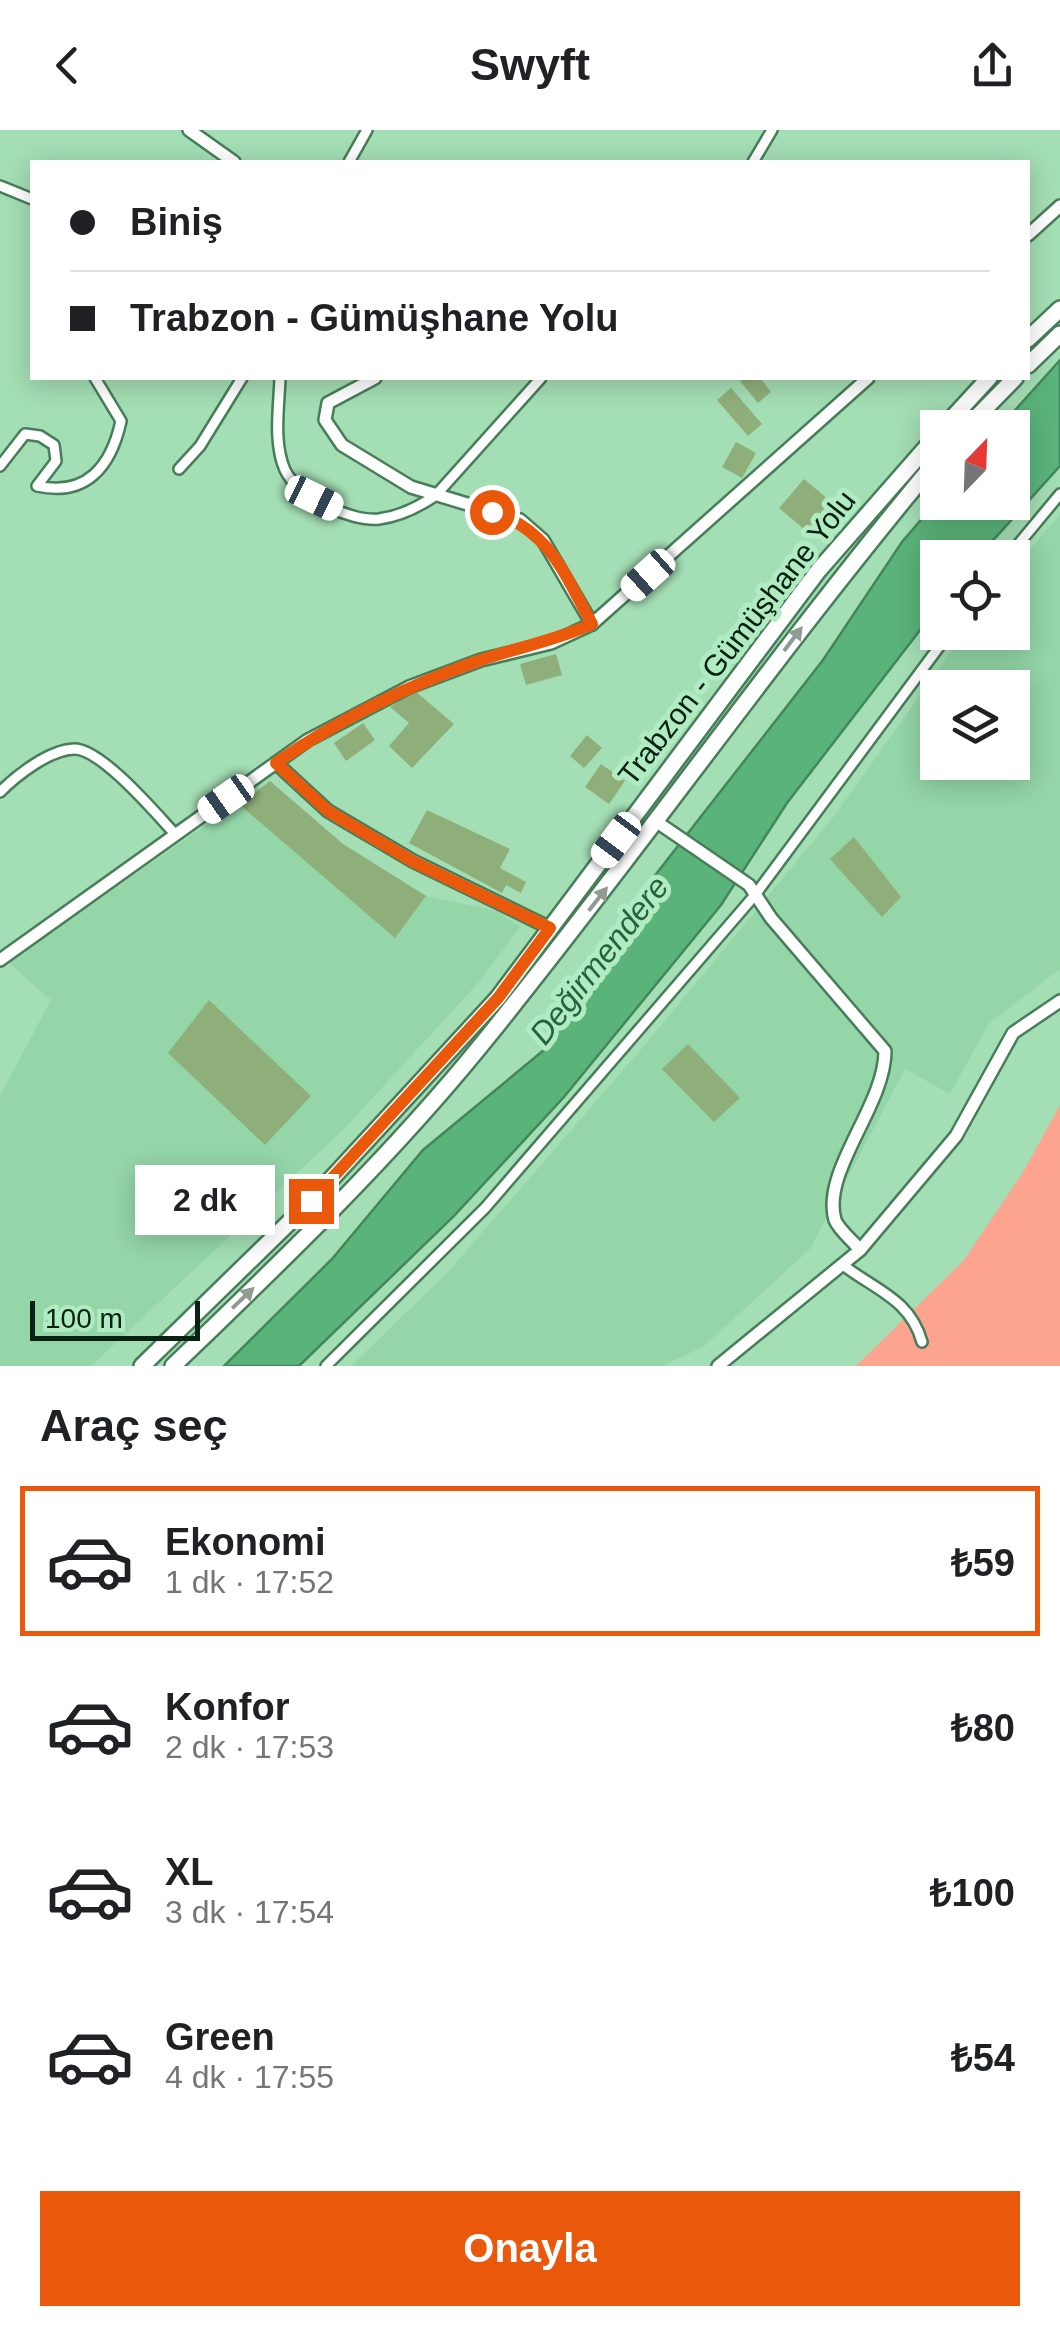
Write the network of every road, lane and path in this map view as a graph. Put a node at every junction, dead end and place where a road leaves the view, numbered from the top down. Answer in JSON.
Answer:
{"nodes":[{"id":1,"x":189,"y":130,"type":"edge"},
{"id":2,"x":367,"y":130,"type":"edge"},
{"id":3,"x":772,"y":130,"type":"edge"},
{"id":4,"x":231,"y":160,"type":"edge"},
{"id":5,"x":350,"y":160,"type":"edge"},
{"id":6,"x":754,"y":160,"type":"edge"},
{"id":7,"x":0,"y":186,"type":"edge"},
{"id":8,"x":30,"y":198,"type":"edge"},
{"id":9,"x":1060,"y":206,"type":"edge"},
{"id":10,"x":1030,"y":233,"type":"edge"},
{"id":11,"x":1060,"y":309,"type":"edge"},
{"id":12,"x":1060,"y":334,"type":"edge"},
{"id":13,"x":1030,"y":337,"type":"edge"},
{"id":14,"x":1030,"y":362,"type":"edge"},
{"id":15,"x":96,"y":380,"type":"edge"},
{"id":16,"x":241,"y":380,"type":"edge"},
{"id":17,"x":280,"y":380,"type":"edge"},
{"id":18,"x":371,"y":380,"type":"edge"},
{"id":19,"x":540,"y":380,"type":"edge"},
{"id":20,"x":866,"y":380,"type":"edge"},
{"id":21,"x":988,"y":380,"type":"edge"},
{"id":22,"x":1013,"y":380,"type":"edge"},
{"id":23,"x":960,"y":410,"type":"edge"},
{"id":24,"x":984,"y":410,"type":"edge"},
{"id":25,"x":920,"y":455,"type":"edge"},
{"id":26,"x":0,"y":466,"type":"edge"},
{"id":27,"x":179,"y":469,"type":"dead end"},
{"id":28,"x":920,"y":481,"type":"edge"},
{"id":29,"x":1060,"y":494,"type":"edge"},
{"id":30,"x":436,"y":495,"type":"junction"},
{"id":31,"x":1022,"y":540,"type":"edge"},
{"id":32,"x":592,"y":624,"type":"junction"},
{"id":33,"x":936,"y":650,"type":"edge"},
{"id":34,"x":276,"y":763,"type":"junction"},
{"id":35,"x":0,"y":792,"type":"edge"},
{"id":36,"x":663,"y":826,"type":"junction"},
{"id":37,"x":176,"y":835,"type":"junction"},
{"id":38,"x":752,"y":890,"type":"junction"},
{"id":39,"x":550,"y":928,"type":"junction"},
{"id":40,"x":0,"y":960,"type":"edge"},
{"id":41,"x":1060,"y":1001,"type":"edge"},
{"id":42,"x":860,"y":1250,"type":"junction"},
{"id":43,"x":842,"y":1265,"type":"junction"},
{"id":44,"x":922,"y":1342,"type":"dead end"},
{"id":45,"x":142,"y":1366,"type":"edge"},
{"id":46,"x":173,"y":1366,"type":"edge"},
{"id":47,"x":326,"y":1366,"type":"edge"},
{"id":48,"x":718,"y":1366,"type":"edge"}],
"edges":[{"from":1,"to":4,"type":"street"},
{"from":2,"to":5,"type":"street"},
{"from":3,"to":6,"type":"street"},
{"from":7,"to":8,"type":"street"},
{"from":9,"to":10,"type":"street"},
{"from":11,"to":13,"type":"highway"},
{"from":12,"to":14,"type":"highway"},
{"from":15,"to":26,"type":"street"},
{"from":16,"to":27,"type":"street"},
{"from":17,"to":30,"type":"street"},
{"from":18,"to":30,"type":"street"},
{"from":19,"to":30,"type":"street"},
{"from":20,"to":32,"type":"street"},
{"from":21,"to":23,"type":"highway"},
{"from":22,"to":24,"type":"highway"},
{"from":25,"to":39,"type":"highway","name":"Trabzon - Gümüşhane Yolu"},
{"from":36,"to":28,"type":"highway","name":"Trabzon - Gümüşhane Yolu","one_way":true},
{"from":29,"to":31,"type":"street"},
{"from":30,"to":32,"type":"street"},
{"from":32,"to":34,"type":"street"},
{"from":33,"to":38,"type":"street"},
{"from":34,"to":37,"type":"street"},
{"from":34,"to":39,"type":"street"},
{"from":35,"to":37,"type":"street"},
{"from":36,"to":38,"type":"street"},
{"from":46,"to":36,"type":"highway","name":"Trabzon - Gümüşhane Yolu","one_way":true},
{"from":37,"to":40,"type":"street"},
{"from":38,"to":42,"type":"street"},
{"from":38,"to":47,"type":"street"},
{"from":39,"to":45,"type":"highway","name":"Trabzon - Gümüşhane Yolu"},
{"from":41,"to":42,"type":"street"},
{"from":42,"to":43,"type":"street"},
{"from":43,"to":44,"type":"street"},
{"from":43,"to":48,"type":"street"}]}
